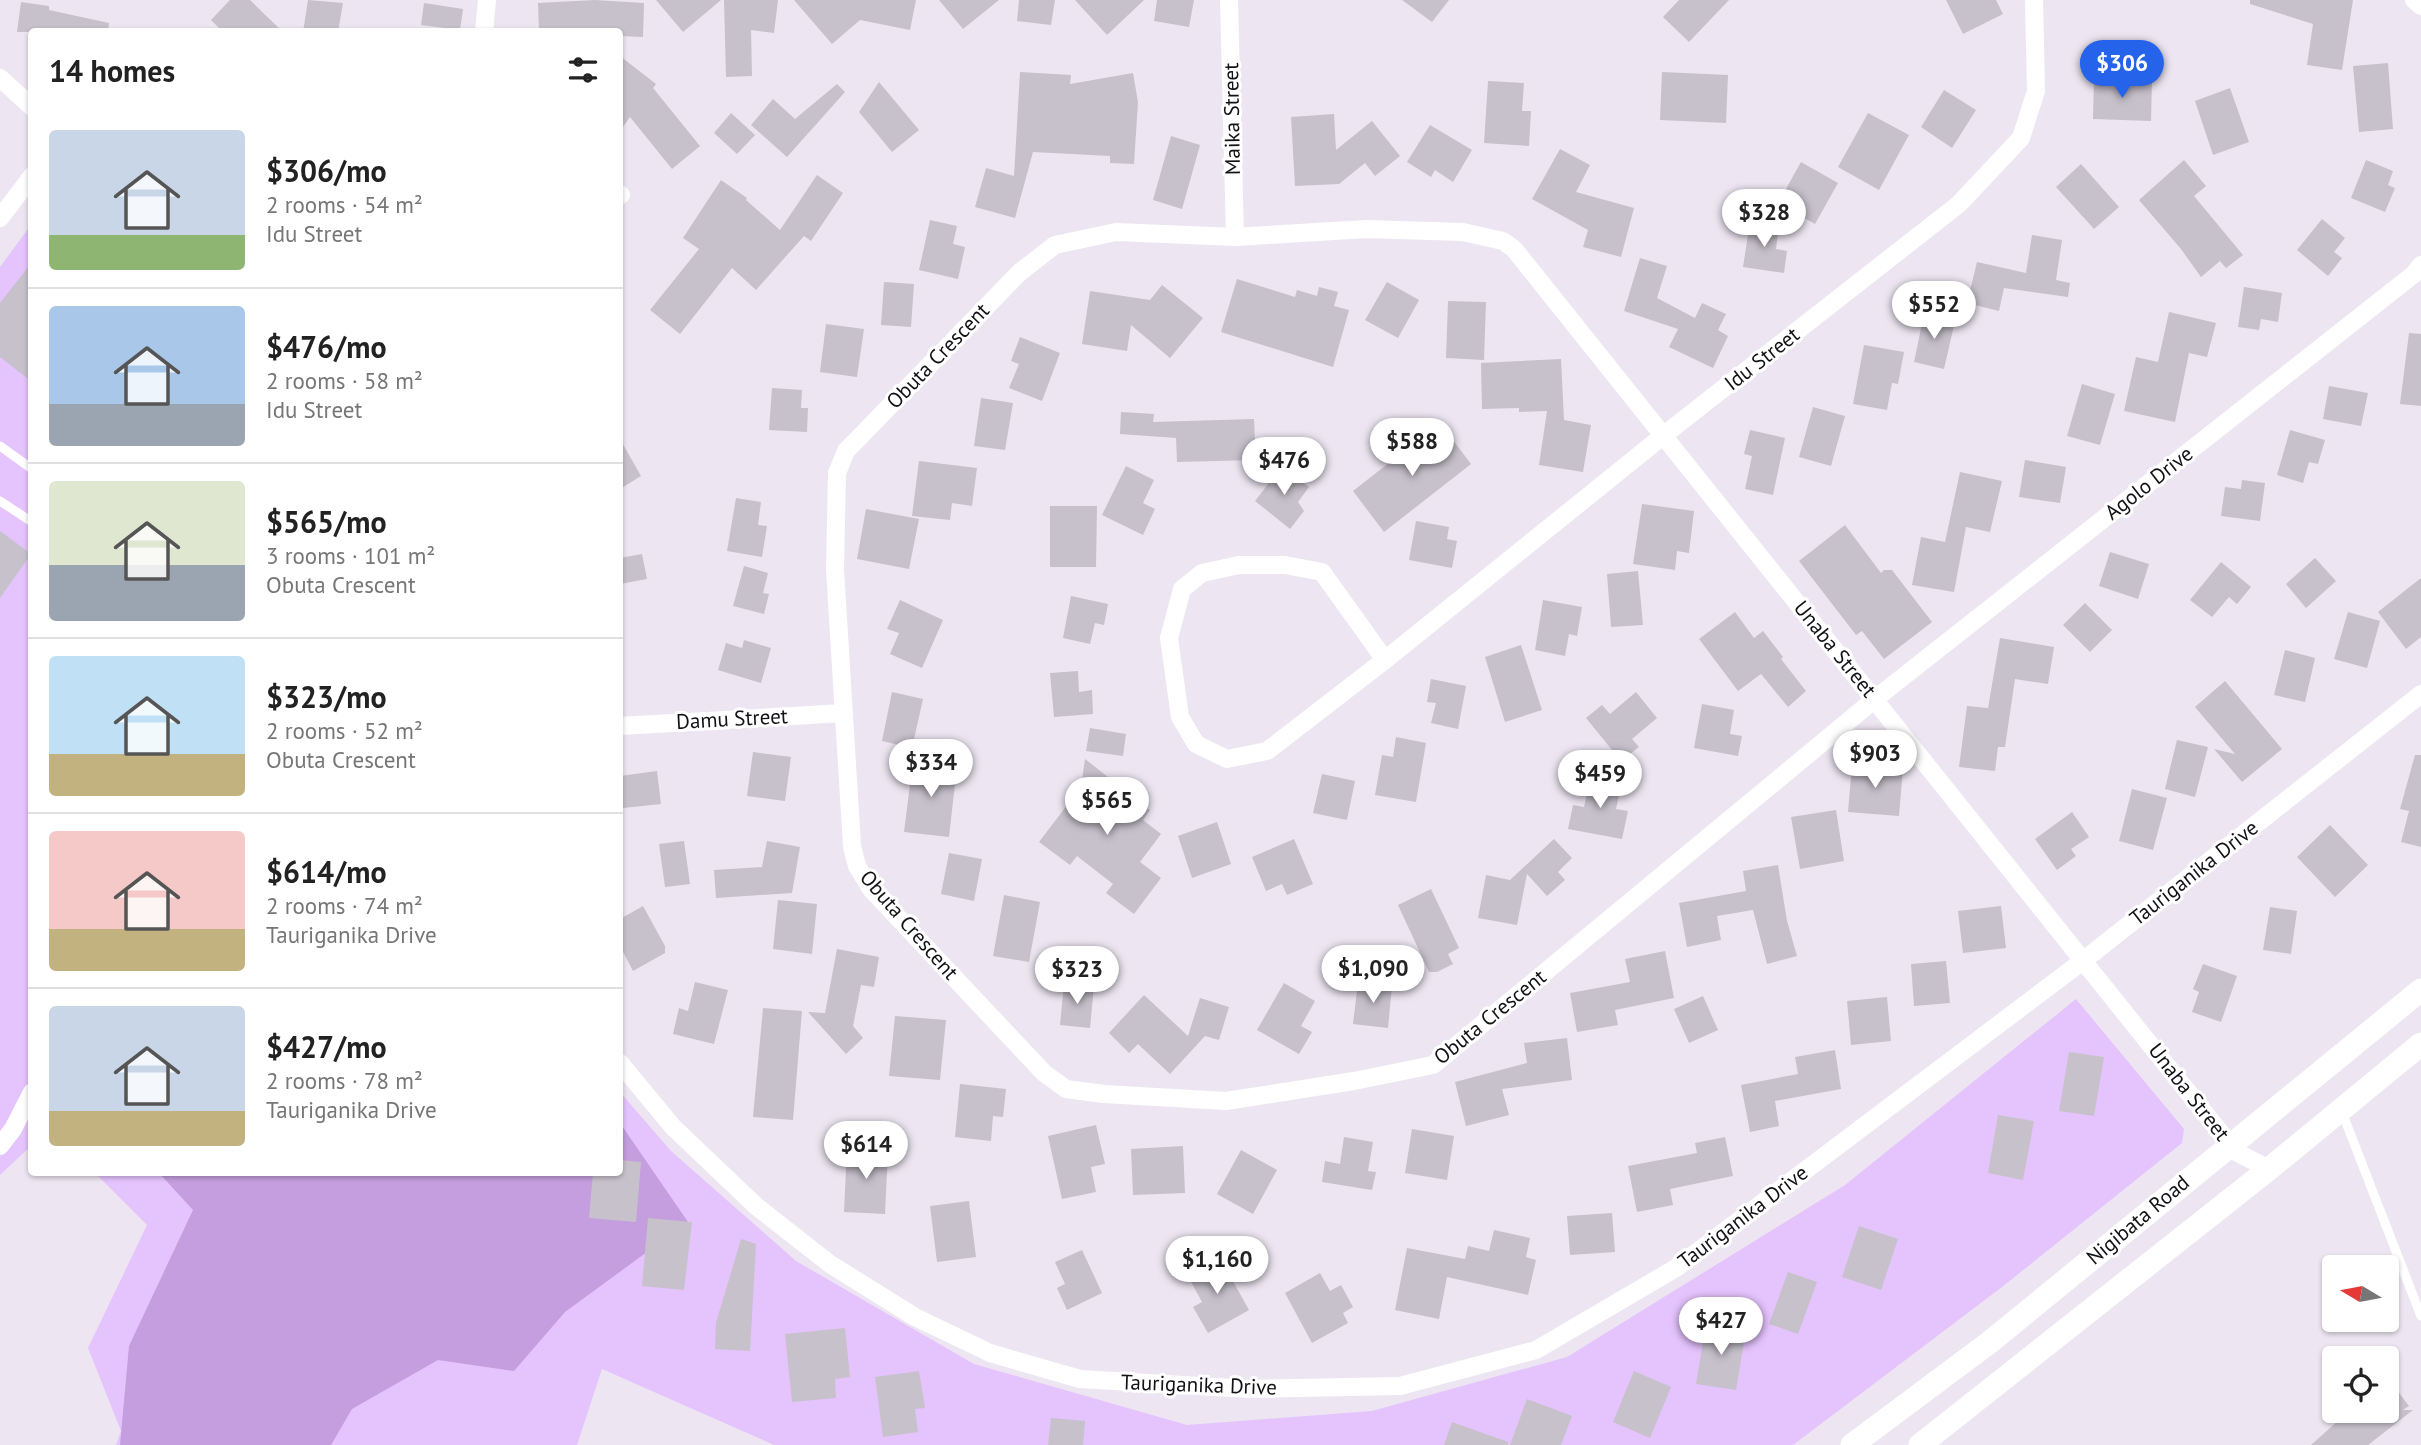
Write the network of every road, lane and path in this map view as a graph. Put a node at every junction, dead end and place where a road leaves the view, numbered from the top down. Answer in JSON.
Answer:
{"nodes":[{"id":1,"x":487,"y":0,"type":"edge"},
{"id":2,"x":1229,"y":0,"type":"edge"},
{"id":3,"x":2034,"y":0,"type":"edge"},
{"id":4,"x":2414,"y":0,"type":"edge"},
{"id":5,"x":2421,"y":6,"type":"edge"},
{"id":6,"x":484,"y":28,"type":"edge"},
{"id":7,"x":0,"y":78,"type":"edge"},
{"id":8,"x":28,"y":103,"type":"edge"},
{"id":9,"x":28,"y":181,"type":"edge"},
{"id":10,"x":0,"y":218,"type":"edge"},
{"id":11,"x":1235,"y":237,"type":"junction"},
{"id":12,"x":1514,"y":249,"type":"joint"},
{"id":13,"x":2421,"y":265,"type":"edge"},
{"id":14,"x":1664,"y":435,"type":"junction"},
{"id":15,"x":0,"y":446,"type":"edge"},
{"id":16,"x":28,"y":466,"type":"edge"},
{"id":17,"x":0,"y":501,"type":"edge"},
{"id":18,"x":28,"y":519,"type":"edge"},
{"id":19,"x":1385,"y":660,"type":"junction"},
{"id":20,"x":2421,"y":694,"type":"edge"},
{"id":21,"x":1875,"y":699,"type":"junction"},
{"id":22,"x":844,"y":713,"type":"junction"},
{"id":23,"x":623,"y":726,"type":"edge"},
{"id":24,"x":2084,"y":960,"type":"junction"},
{"id":25,"x":2421,"y":990,"type":"edge"},
{"id":26,"x":2421,"y":1044,"type":"edge"},
{"id":27,"x":623,"y":1067,"type":"edge"},
{"id":28,"x":28,"y":1100,"type":"edge"},
{"id":29,"x":2340,"y":1108,"type":"junction"},
{"id":30,"x":2230,"y":1143,"type":"junction"},
{"id":31,"x":0,"y":1146,"type":"edge"},
{"id":32,"x":2269,"y":1168,"type":"junction"},
{"id":33,"x":2417,"y":1291,"type":"edge"},
{"id":34,"x":2421,"y":1316,"type":"edge"},
{"id":35,"x":1852,"y":1445,"type":"edge"},
{"id":36,"x":1920,"y":1445,"type":"edge"}],
"edges":[{"from":1,"to":6,"type":"street"},
{"from":2,"to":11,"type":"street","name":"Maika Street"},
{"from":3,"to":14,"type":"street","name":"Idu Street"},
{"from":4,"to":5,"type":"street"},
{"from":7,"to":8,"type":"street"},
{"from":9,"to":10,"type":"street"},
{"from":11,"to":12,"type":"street","name":"Obuta Crescent"},
{"from":11,"to":22,"type":"street","name":"Obuta Crescent"},
{"from":12,"to":14,"type":"street","name":"Unaba Street"},
{"from":13,"to":21,"type":"street","name":"Agolo Drive"},
{"from":14,"to":19,"type":"street","name":"Idu Street"},
{"from":14,"to":21,"type":"street","name":"Unaba Street"},
{"from":15,"to":16,"type":"lane"},
{"from":17,"to":18,"type":"lane"},
{"from":19,"to":19,"type":"street"},
{"from":20,"to":24,"type":"street","name":"Tauriganika Drive"},
{"from":21,"to":22,"type":"street","name":"Obuta Crescent"},
{"from":21,"to":24,"type":"street","name":"Unaba Street"},
{"from":22,"to":23,"type":"street","name":"Damu Street"},
{"from":24,"to":27,"type":"street","name":"Tauriganika Drive"},
{"from":24,"to":30,"type":"street","name":"Unaba Street"},
{"from":25,"to":30,"type":"street","name":"Nigibata Road"},
{"from":26,"to":29,"type":"street","name":"Nigibata Road"},
{"from":28,"to":31,"type":"street"},
{"from":29,"to":32,"type":"street","name":"Nigibata Road"},
{"from":29,"to":33,"type":"lane"},
{"from":30,"to":32,"type":"street","name":"Unaba Street"},
{"from":30,"to":35,"type":"street","name":"Nigibata Road"},
{"from":32,"to":36,"type":"street","name":"Nigibata Road"},
{"from":33,"to":34,"type":"lane"}]}
